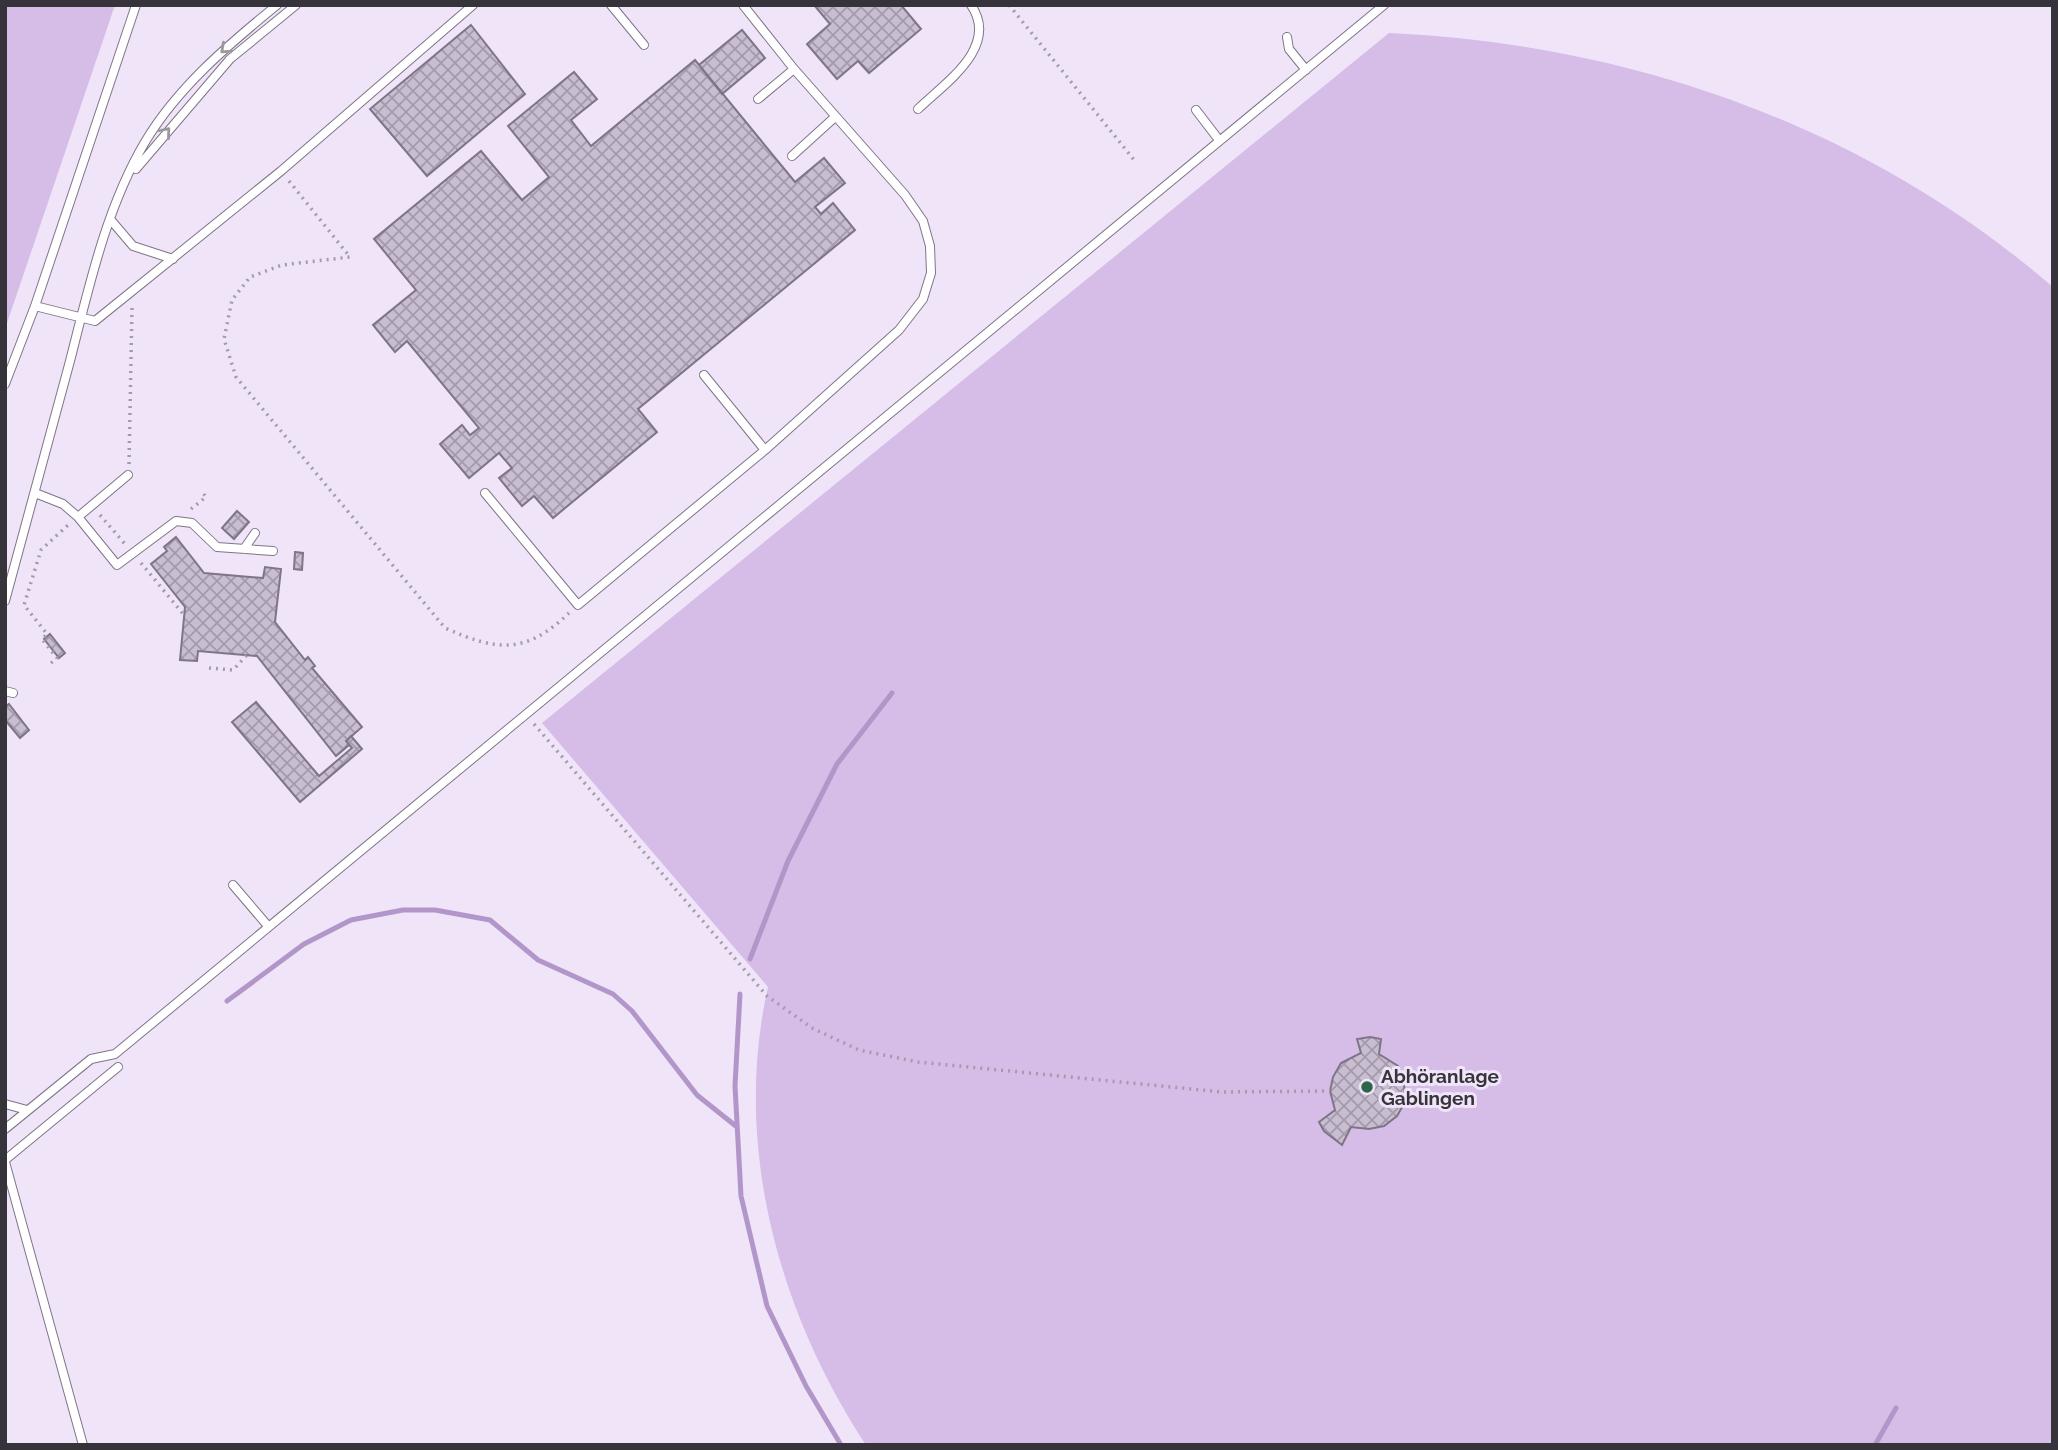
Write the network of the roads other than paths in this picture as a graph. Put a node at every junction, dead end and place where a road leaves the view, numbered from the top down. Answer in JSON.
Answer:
{"nodes":[{"id":1,"x":136,"y":5,"type":"edge"},
{"id":2,"x":277,"y":5,"type":"edge"},
{"id":3,"x":296,"y":5,"type":"edge"},
{"id":4,"x":473,"y":5,"type":"edge"},
{"id":5,"x":611,"y":5,"type":"edge"},
{"id":6,"x":743,"y":5,"type":"edge"},
{"id":7,"x":971,"y":5,"type":"edge"},
{"id":8,"x":1384,"y":5,"type":"edge"},
{"id":9,"x":1287,"y":37,"type":"dead end"},
{"id":10,"x":644,"y":45,"type":"dead end"},
{"id":11,"x":793,"y":69,"type":"junction"},
{"id":12,"x":1306,"y":70,"type":"junction"},
{"id":13,"x":758,"y":99,"type":"dead end"},
{"id":14,"x":918,"y":109,"type":"dead end"},
{"id":15,"x":1196,"y":110,"type":"dead end"},
{"id":16,"x":835,"y":117,"type":"junction"},
{"id":17,"x":1219,"y":140,"type":"junction"},
{"id":18,"x":792,"y":156,"type":"dead end"},
{"id":19,"x":123,"y":185,"type":"junction"},
{"id":20,"x":110,"y":219,"type":"junction"},
{"id":21,"x":173,"y":259,"type":"junction"},
{"id":22,"x":35,"y":306,"type":"junction"},
{"id":23,"x":81,"y":318,"type":"junction"},
{"id":24,"x":704,"y":375,"type":"dead end"},
{"id":25,"x":5,"y":384,"type":"edge"},
{"id":26,"x":765,"y":450,"type":"junction"},
{"id":27,"x":128,"y":475,"type":"road end"},
{"id":28,"x":35,"y":493,"type":"junction"},
{"id":29,"x":485,"y":493,"type":"dead end"},
{"id":30,"x":78,"y":517,"type":"junction"},
{"id":31,"x":255,"y":533,"type":"dead end"},
{"id":32,"x":244,"y":549,"type":"junction"},
{"id":33,"x":272,"y":551,"type":"dead end"},
{"id":34,"x":5,"y":601,"type":"edge"},
{"id":35,"x":233,"y":885,"type":"dead end"},
{"id":36,"x":268,"y":926,"type":"junction"},
{"id":37,"x":118,"y":1067,"type":"dead end"},
{"id":38,"x":5,"y":1104,"type":"edge"},
{"id":39,"x":27,"y":1110,"type":"junction"},
{"id":40,"x":5,"y":1129,"type":"edge"},
{"id":41,"x":5,"y":1161,"type":"edge"},
{"id":42,"x":83,"y":1445,"type":"edge"}],
"edges":[{"from":1,"to":22,"type":"lane"},
{"from":2,"to":19,"type":"lane","one_way":true},
{"from":19,"to":3,"type":"lane","one_way":true},
{"from":4,"to":21,"type":"lane"},
{"from":5,"to":10,"type":"lane"},
{"from":6,"to":11,"type":"lane"},
{"from":7,"to":14,"type":"lane"},
{"from":8,"to":12,"type":"lane"},
{"from":9,"to":12,"type":"lane"},
{"from":11,"to":13,"type":"lane"},
{"from":11,"to":16,"type":"lane"},
{"from":12,"to":17,"type":"lane"},
{"from":15,"to":17,"type":"lane"},
{"from":16,"to":18,"type":"lane"},
{"from":16,"to":26,"type":"lane"},
{"from":17,"to":36,"type":"lane"},
{"from":19,"to":20,"type":"lane"},
{"from":20,"to":21,"type":"lane"},
{"from":20,"to":23,"type":"lane"},
{"from":21,"to":23,"type":"lane"},
{"from":22,"to":23,"type":"lane"},
{"from":22,"to":25,"type":"lane"},
{"from":23,"to":28,"type":"lane"},
{"from":24,"to":26,"type":"lane"},
{"from":26,"to":29,"type":"lane"},
{"from":27,"to":30,"type":"lane"},
{"from":28,"to":30,"type":"lane"},
{"from":28,"to":34,"type":"lane"},
{"from":30,"to":32,"type":"lane"},
{"from":31,"to":32,"type":"lane"},
{"from":32,"to":33,"type":"lane"},
{"from":35,"to":36,"type":"lane"},
{"from":36,"to":39,"type":"lane"},
{"from":37,"to":41,"type":"lane"},
{"from":38,"to":39,"type":"lane"},
{"from":39,"to":40,"type":"lane"},
{"from":41,"to":42,"type":"lane"}]}
